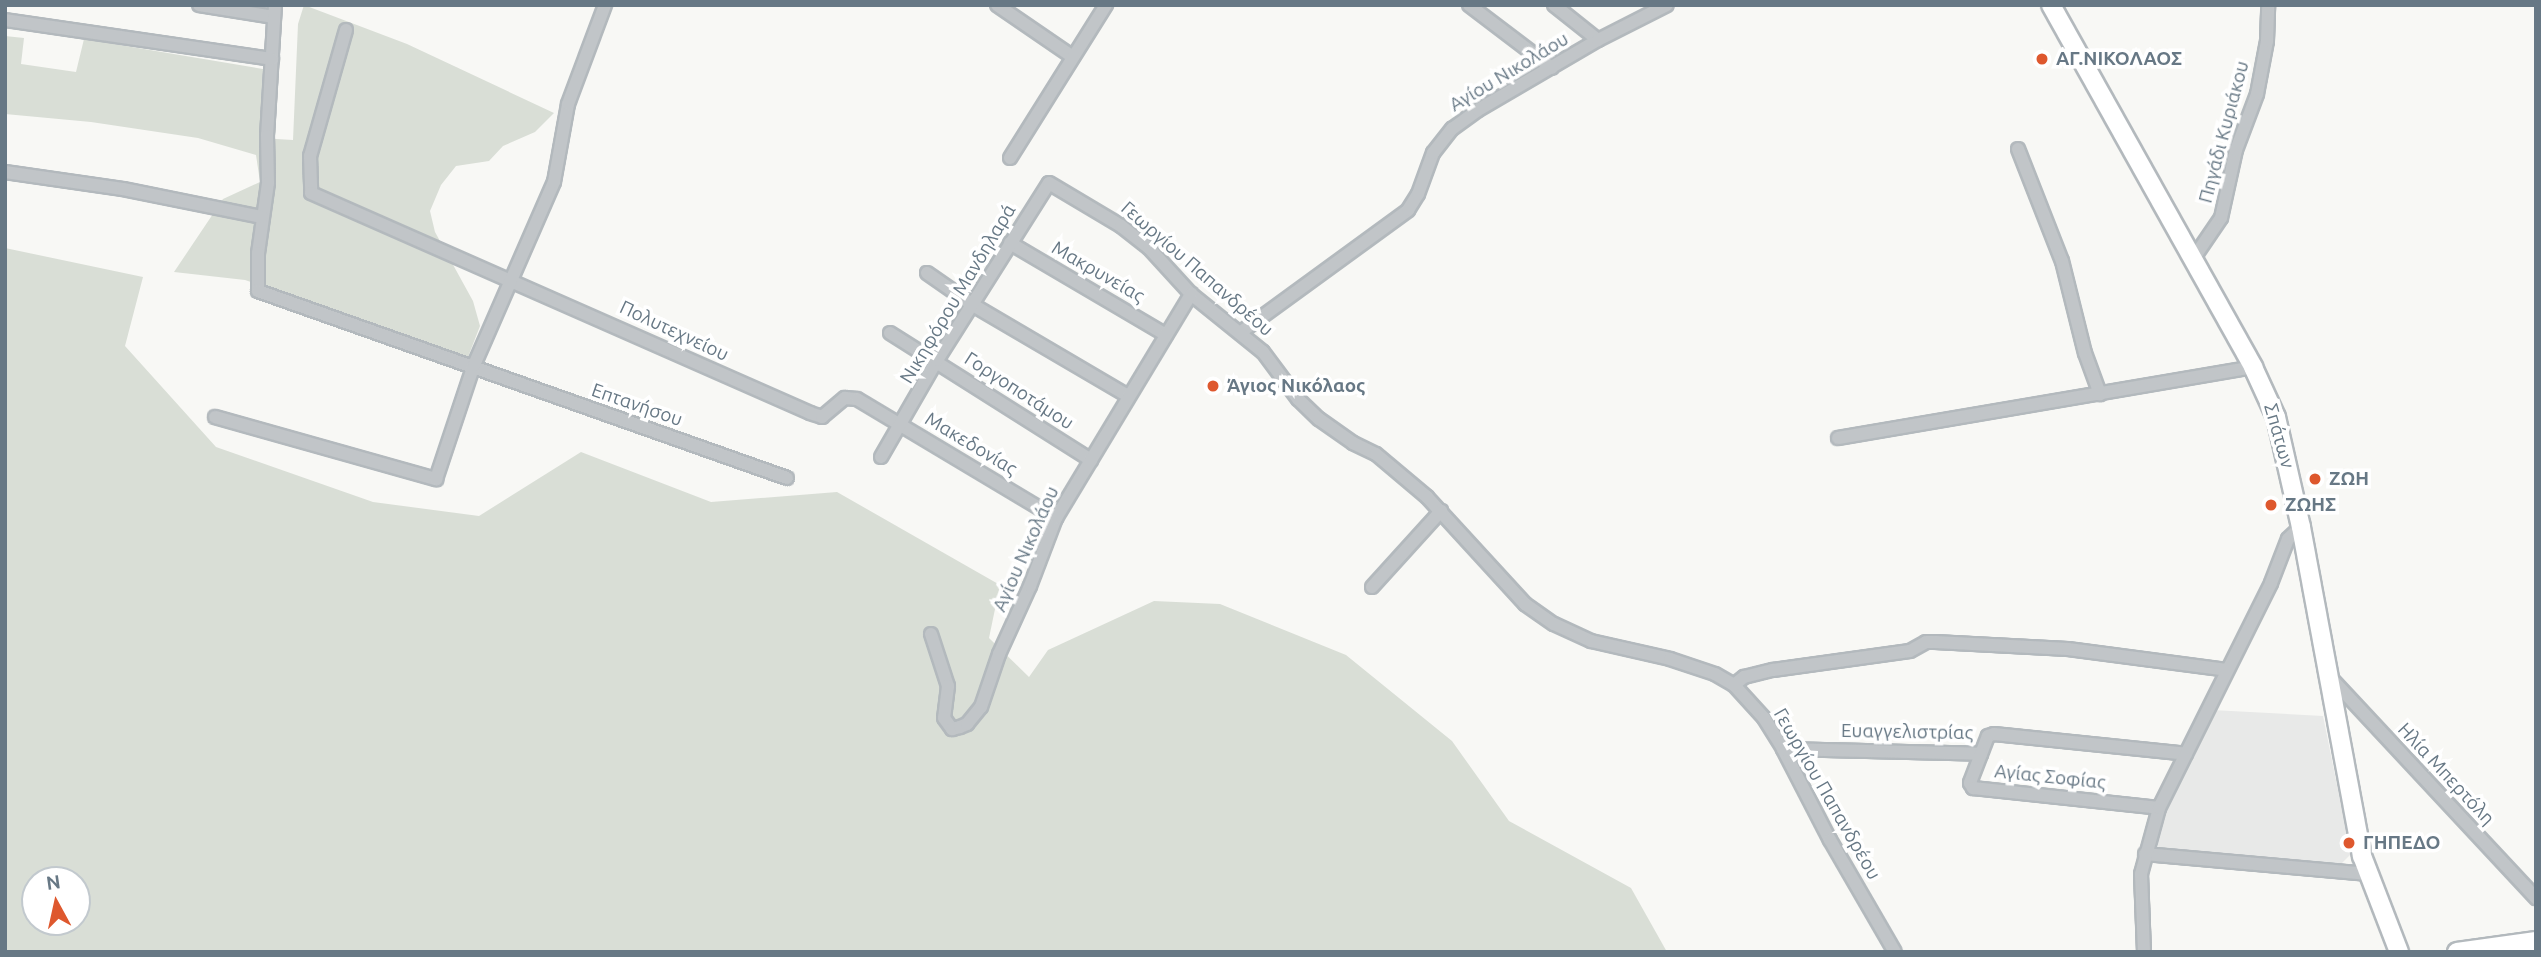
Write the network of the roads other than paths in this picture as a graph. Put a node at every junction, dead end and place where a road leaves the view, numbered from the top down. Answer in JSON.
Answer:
{"nodes":[{"id":1,"x":199,"y":5,"type":"edge"},
{"id":2,"x":605,"y":5,"type":"edge"},
{"id":3,"x":997,"y":5,"type":"edge"},
{"id":4,"x":1106,"y":5,"type":"edge"},
{"id":5,"x":1469,"y":5,"type":"edge"},
{"id":6,"x":1553,"y":5,"type":"edge"},
{"id":7,"x":1667,"y":5,"type":"edge"},
{"id":8,"x":2051,"y":5,"type":"edge"},
{"id":9,"x":2268,"y":5,"type":"edge"},
{"id":10,"x":274,"y":11,"type":"edge"},
{"id":11,"x":5,"y":20,"type":"edge"},
{"id":12,"x":346,"y":30,"type":"dead end"},
{"id":13,"x":1598,"y":40,"type":"junction"},
{"id":14,"x":1073,"y":57,"type":"junction"},
{"id":15,"x":272,"y":59,"type":"junction"},
{"id":16,"x":1552,"y":68,"type":"junction"},
{"id":17,"x":2018,"y":149,"type":"dead end"},
{"id":18,"x":1010,"y":158,"type":"dead end"},
{"id":19,"x":5,"y":172,"type":"edge"},
{"id":20,"x":1049,"y":183,"type":"joint"},
{"id":21,"x":262,"y":217,"type":"junction"},
{"id":22,"x":1010,"y":243,"type":"junction"},
{"id":23,"x":2193,"y":259,"type":"junction"},
{"id":24,"x":927,"y":273,"type":"dead end"},
{"id":25,"x":508,"y":282,"type":"junction"},
{"id":26,"x":1191,"y":294,"type":"junction"},
{"id":27,"x":973,"y":305,"type":"junction"},
{"id":28,"x":1241,"y":332,"type":"junction"},
{"id":29,"x":890,"y":333,"type":"dead end"},
{"id":30,"x":1166,"y":335,"type":"junction"},
{"id":31,"x":937,"y":360,"type":"junction"},
{"id":32,"x":474,"y":365,"type":"junction"},
{"id":33,"x":2253,"y":367,"type":"junction"},
{"id":34,"x":2100,"y":394,"type":"junction"},
{"id":35,"x":1128,"y":397,"type":"junction"},
{"id":36,"x":822,"y":416,"type":"joint"},
{"id":37,"x":215,"y":417,"type":"dead end"},
{"id":38,"x":902,"y":425,"type":"junction"},
{"id":39,"x":1838,"y":438,"type":"dead end"},
{"id":40,"x":881,"y":457,"type":"dead end"},
{"id":41,"x":1091,"y":460,"type":"junction"},
{"id":42,"x":788,"y":478,"type":"dead end"},
{"id":43,"x":1441,"y":511,"type":"junction"},
{"id":44,"x":1056,"y":519,"type":"junction"},
{"id":45,"x":2301,"y":527,"type":"junction"},
{"id":46,"x":1372,"y":587,"type":"dead end"},
{"id":47,"x":931,"y":634,"type":"dead end"},
{"id":48,"x":2227,"y":670,"type":"junction"},
{"id":49,"x":2329,"y":676,"type":"junction"},
{"id":50,"x":1734,"y":685,"type":"junction"},
{"id":51,"x":1783,"y":749,"type":"junction"},
{"id":52,"x":1981,"y":754,"type":"junction"},
{"id":53,"x":2186,"y":754,"type":"junction"},
{"id":54,"x":2159,"y":808,"type":"junction"},
{"id":55,"x":2145,"y":854,"type":"junction"},
{"id":56,"x":2368,"y":874,"type":"junction"},
{"id":57,"x":2536,"y":898,"type":"edge"},
{"id":58,"x":2536,"y":941,"type":"edge"},
{"id":59,"x":1895,"y":952,"type":"edge"},
{"id":60,"x":2144,"y":952,"type":"edge"},
{"id":61,"x":2399,"y":952,"type":"edge"},
{"id":62,"x":2457,"y":952,"type":"edge"}],
"edges":[{"from":1,"to":10,"type":"street"},
{"from":2,"to":25,"type":"street"},
{"from":3,"to":14,"type":"street"},
{"from":4,"to":14,"type":"street"},
{"from":5,"to":16,"type":"street"},
{"from":6,"to":13,"type":"street"},
{"from":7,"to":13,"type":"street","name":"Αγίου Νικολάου"},
{"from":8,"to":23,"type":"main road","name":"Σπάτων"},
{"from":9,"to":23,"type":"street","name":"Πηγάδι Κυριάκου"},
{"from":10,"to":15,"type":"street"},
{"from":11,"to":15,"type":"street"},
{"from":12,"to":25,"type":"street","name":"Πολυτεχνείου"},
{"from":13,"to":16,"type":"street","name":"Αγίου Νικολάου"},
{"from":14,"to":18,"type":"street"},
{"from":15,"to":21,"type":"street"},
{"from":16,"to":28,"type":"street","name":"Αγίου Νικολάου"},
{"from":17,"to":34,"type":"street"},
{"from":19,"to":21,"type":"street"},
{"from":20,"to":22,"type":"street","name":"Νικηφόρου Μανδηλαρά"},
{"from":20,"to":26,"type":"street","name":"Γεωργίου Παπανδρέου"},
{"from":21,"to":32,"type":"street","name":"Επτανήσου"},
{"from":22,"to":27,"type":"street","name":"Νικηφόρου Μανδηλαρά"},
{"from":22,"to":30,"type":"street","name":"Μακρυνείας"},
{"from":23,"to":33,"type":"main road","name":"Σπάτων"},
{"from":24,"to":27,"type":"street"},
{"from":25,"to":32,"type":"street"},
{"from":25,"to":36,"type":"street","name":"Πολυτεχνείου"},
{"from":26,"to":28,"type":"street","name":"Γεωργίου Παπανδρέου"},
{"from":26,"to":30,"type":"street","name":"Αγίου Νικολάου"},
{"from":27,"to":31,"type":"street","name":"Νικηφόρου Μανδηλαρά"},
{"from":27,"to":35,"type":"street"},
{"from":28,"to":43,"type":"street","name":"Γεωργίου Παπανδρέου"},
{"from":29,"to":31,"type":"street","name":"Γοργοποτάμου"},
{"from":30,"to":35,"type":"street","name":"Αγίου Νικολάου"},
{"from":31,"to":38,"type":"street","name":"Νικηφόρου Μανδηλαρά"},
{"from":31,"to":41,"type":"street","name":"Γοργοποτάμου"},
{"from":32,"to":37,"type":"street"},
{"from":32,"to":42,"type":"street","name":"Επτανήσου"},
{"from":33,"to":34,"type":"street"},
{"from":33,"to":45,"type":"main road","name":"Σπάτων"},
{"from":34,"to":39,"type":"street"},
{"from":35,"to":41,"type":"street","name":"Αγίου Νικολάου"},
{"from":36,"to":38,"type":"street","name":"Μακεδονίας"},
{"from":38,"to":40,"type":"street","name":"Νικηφόρου Μανδηλαρά"},
{"from":38,"to":44,"type":"street","name":"Μακεδονίας"},
{"from":41,"to":44,"type":"street","name":"Αγίου Νικολάου"},
{"from":43,"to":46,"type":"street"},
{"from":43,"to":50,"type":"street","name":"Γεωργίου Παπανδρέου"},
{"from":44,"to":47,"type":"street","name":"Αγίου Νικολάου"},
{"from":45,"to":48,"type":"street"},
{"from":45,"to":49,"type":"main road","name":"Σπάτων"},
{"from":48,"to":50,"type":"street"},
{"from":48,"to":53,"type":"street"},
{"from":49,"to":56,"type":"main road","name":"Σπάτων"},
{"from":49,"to":57,"type":"street","name":"Ηλία Μπερτόλη"},
{"from":50,"to":51,"type":"street","name":"Γεωργίου Παπανδρέου"},
{"from":51,"to":52,"type":"street","name":"Ευαγγελιστρίας"},
{"from":51,"to":59,"type":"street","name":"Γεωργίου Παπανδρέου"},
{"from":52,"to":53,"type":"street","name":"Ευαγγελιστρίας"},
{"from":52,"to":54,"type":"street","name":"Αγίας Σοφίας"},
{"from":53,"to":54,"type":"street"},
{"from":54,"to":55,"type":"street"},
{"from":55,"to":56,"type":"street"},
{"from":55,"to":60,"type":"street"},
{"from":56,"to":61,"type":"main road","name":"Σπάτων"},
{"from":58,"to":62,"type":"main road"}]}
